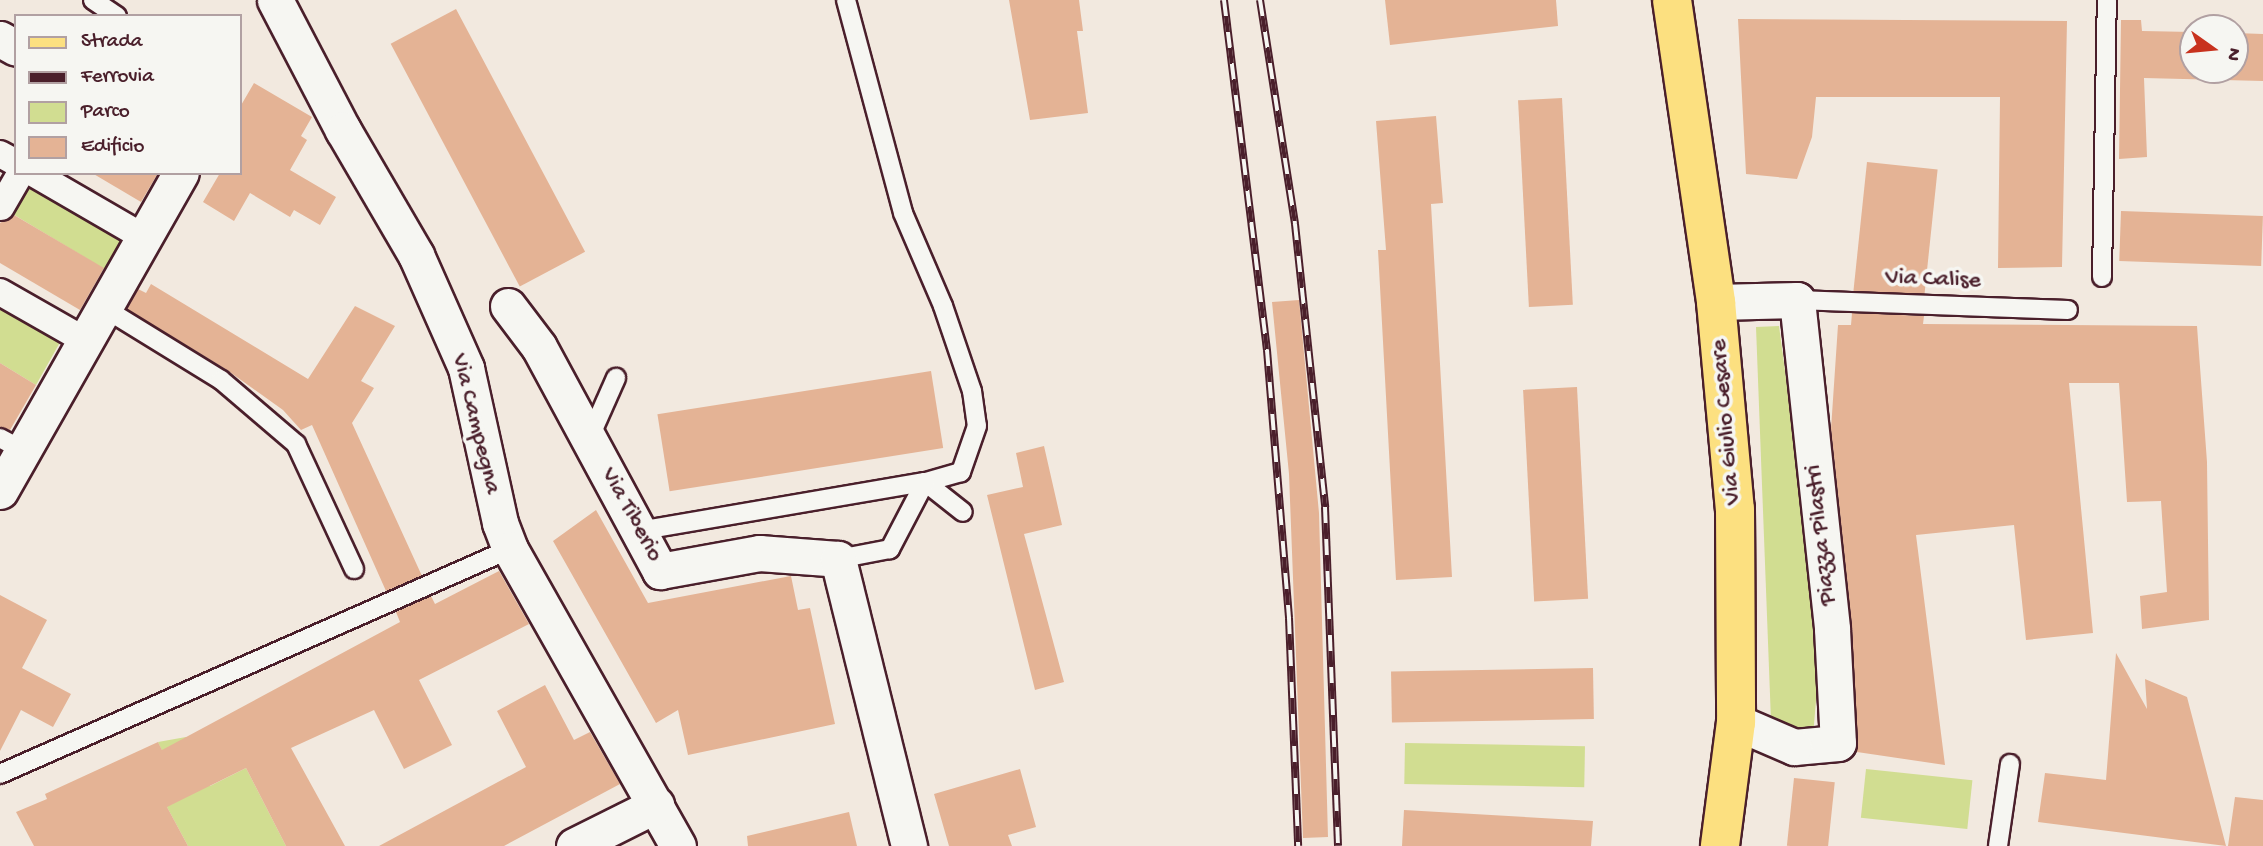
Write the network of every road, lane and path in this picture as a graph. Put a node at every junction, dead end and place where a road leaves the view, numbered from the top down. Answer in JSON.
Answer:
{"nodes":[{"id":1,"x":93,"y":0,"type":"edge"},
{"id":2,"x":275,"y":0,"type":"edge"},
{"id":3,"x":846,"y":0,"type":"edge"},
{"id":4,"x":1672,"y":0,"type":"edge"},
{"id":5,"x":2107,"y":0,"type":"edge"},
{"id":6,"x":114,"y":14,"type":"edge"},
{"id":7,"x":20,"y":175,"type":"edge"},
{"id":8,"x":36,"y":175,"type":"edge"},
{"id":9,"x":180,"y":175,"type":"edge"},
{"id":10,"x":1,"y":207,"type":"edge"},
{"id":11,"x":145,"y":237,"type":"junction"},
{"id":12,"x":2102,"y":277,"type":"dead end"},
{"id":13,"x":0,"y":292,"type":"edge"},
{"id":14,"x":1797,"y":300,"type":"junction"},
{"id":15,"x":1716,"y":302,"type":"junction"},
{"id":16,"x":508,"y":306,"type":"dead end"},
{"id":17,"x":104,"y":308,"type":"junction"},
{"id":18,"x":2068,"y":310,"type":"dead end"},
{"id":19,"x":86,"y":341,"type":"junction"},
{"id":20,"x":616,"y":378,"type":"dead end"},
{"id":21,"x":589,"y":439,"type":"junction"},
{"id":22,"x":12,"y":444,"type":"edge"},
{"id":23,"x":925,"y":482,"type":"junction"},
{"id":24,"x":0,"y":491,"type":"edge"},
{"id":25,"x":963,"y":512,"type":"dead end"},
{"id":26,"x":638,"y":531,"type":"junction"},
{"id":27,"x":510,"y":549,"type":"junction"},
{"id":28,"x":838,"y":559,"type":"junction"},
{"id":29,"x":354,"y":569,"type":"dead end"},
{"id":30,"x":1736,"y":722,"type":"junction"},
{"id":31,"x":2010,"y":764,"type":"dead end"},
{"id":32,"x":0,"y":774,"type":"edge"},
{"id":33,"x":656,"y":804,"type":"junction"},
{"id":34,"x":574,"y":846,"type":"edge"},
{"id":35,"x":678,"y":846,"type":"edge"},
{"id":36,"x":909,"y":846,"type":"edge"},
{"id":37,"x":1720,"y":846,"type":"edge"},
{"id":38,"x":1998,"y":846,"type":"edge"}],
"edges":[{"from":1,"to":6,"type":"lane"},
{"from":2,"to":27,"type":"street","name":"Via Campegna"},
{"from":3,"to":23,"type":"lane"},
{"from":4,"to":15,"type":"main road","name":"Via Giulio Cesare"},
{"from":5,"to":12,"type":"lane"},
{"from":7,"to":10,"type":"street"},
{"from":8,"to":11,"type":"street"},
{"from":9,"to":11,"type":"street"},
{"from":11,"to":17,"type":"street"},
{"from":13,"to":19,"type":"street"},
{"from":14,"to":15,"type":"street"},
{"from":14,"to":18,"type":"lane","name":"Via Calise"},
{"from":14,"to":30,"type":"street","name":"Piazza Pilastri"},
{"from":15,"to":30,"type":"main road","name":"Via Giulio Cesare"},
{"from":16,"to":21,"type":"street","name":"Via Tiberio"},
{"from":17,"to":19,"type":"street"},
{"from":17,"to":29,"type":"lane"},
{"from":19,"to":22,"type":"street"},
{"from":20,"to":21,"type":"lane"},
{"from":21,"to":26,"type":"street","name":"Via Tiberio"},
{"from":22,"to":24,"type":"street"},
{"from":23,"to":25,"type":"lane"},
{"from":23,"to":26,"type":"lane"},
{"from":23,"to":28,"type":"lane"},
{"from":26,"to":28,"type":"street","name":"Via Tiberio"},
{"from":27,"to":32,"type":"lane"},
{"from":27,"to":33,"type":"street","name":"Via Campegna"},
{"from":28,"to":36,"type":"street"},
{"from":30,"to":37,"type":"main road","name":"Via Giulio Cesare"},
{"from":31,"to":38,"type":"lane"},
{"from":33,"to":34,"type":"street"},
{"from":33,"to":35,"type":"street","name":"Via Campegna"}]}
